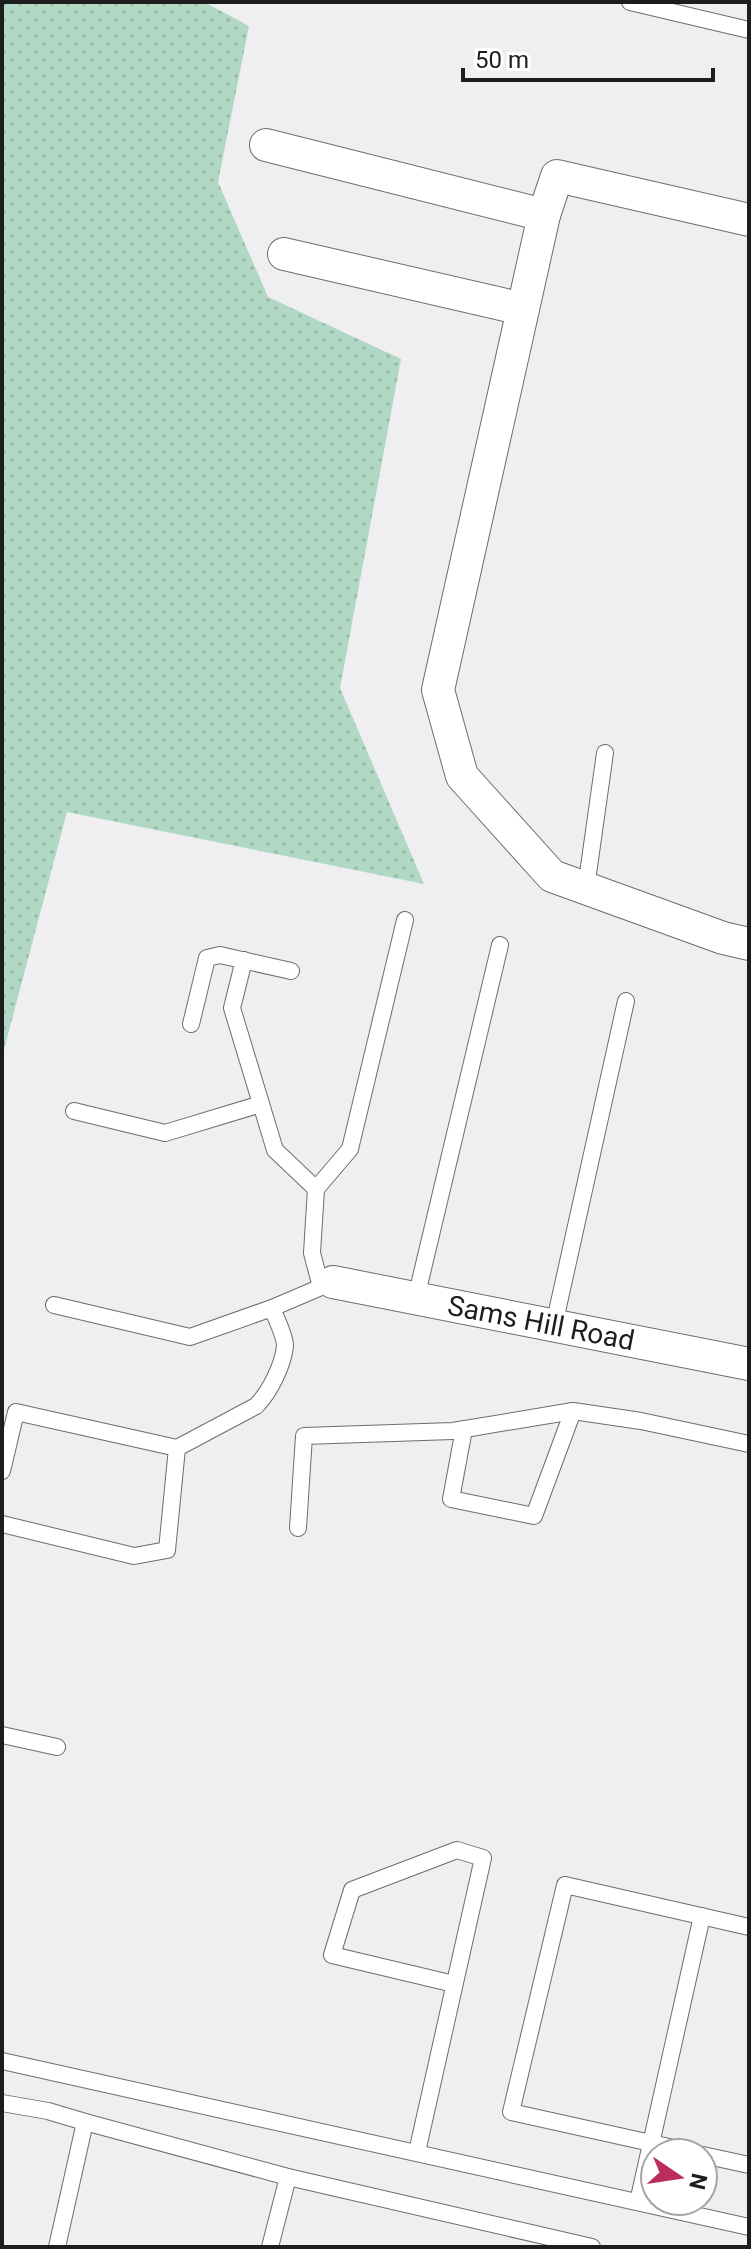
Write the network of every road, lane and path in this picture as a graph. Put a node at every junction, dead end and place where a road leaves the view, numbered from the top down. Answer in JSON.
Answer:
{"nodes":[{"id":1,"x":630,"y":2,"type":"edge"},
{"id":2,"x":749,"y":30,"type":"edge"},
{"id":3,"x":266,"y":145,"type":"dead end"},
{"id":4,"x":544,"y":215,"type":"junction"},
{"id":5,"x":749,"y":220,"type":"edge"},
{"id":6,"x":284,"y":254,"type":"dead end"},
{"id":7,"x":523,"y":309,"type":"junction"},
{"id":8,"x":605,"y":753,"type":"dead end"},
{"id":9,"x":586,"y":888,"type":"junction"},
{"id":10,"x":405,"y":920,"type":"dead end"},
{"id":11,"x":749,"y":944,"type":"edge"},
{"id":12,"x":500,"y":945,"type":"dead end"},
{"id":13,"x":244,"y":960,"type":"junction"},
{"id":14,"x":291,"y":971,"type":"dead end"},
{"id":15,"x":626,"y":1001,"type":"dead end"},
{"id":16,"x":191,"y":1024,"type":"dead end"},
{"id":17,"x":261,"y":1104,"type":"junction"},
{"id":18,"x":74,"y":1111,"type":"dead end"},
{"id":19,"x":316,"y":1189,"type":"junction"},
{"id":20,"x":327,"y":1284,"type":"junction"},
{"id":21,"x":416,"y":1298,"type":"junction"},
{"id":22,"x":54,"y":1305,"type":"dead end"},
{"id":23,"x":272,"y":1308,"type":"junction"},
{"id":24,"x":554,"y":1325,"type":"junction"},
{"id":25,"x":749,"y":1364,"type":"edge"},
{"id":26,"x":573,"y":1411,"type":"junction"},
{"id":27,"x":464,"y":1429,"type":"junction"},
{"id":28,"x":749,"y":1444,"type":"edge"},
{"id":29,"x":177,"y":1448,"type":"junction"},
{"id":30,"x":2,"y":1471,"type":"edge"},
{"id":31,"x":2,"y":1524,"type":"edge"},
{"id":32,"x":298,"y":1528,"type":"dead end"},
{"id":33,"x":2,"y":1735,"type":"edge"},
{"id":34,"x":57,"y":1747,"type":"dead end"},
{"id":35,"x":702,"y":1916,"type":"junction"},
{"id":36,"x":749,"y":1927,"type":"edge"},
{"id":37,"x":454,"y":1984,"type":"junction"},
{"id":38,"x":2,"y":2061,"type":"edge"},
{"id":39,"x":2,"y":2103,"type":"edge"},
{"id":40,"x":85,"y":2122,"type":"junction"},
{"id":41,"x":652,"y":2137,"type":"edge"},
{"id":42,"x":639,"y":2140,"type":"edge"},
{"id":43,"x":417,"y":2152,"type":"junction"},
{"id":44,"x":719,"y":2158,"type":"edge"},
{"id":45,"x":749,"y":2165,"type":"edge"},
{"id":46,"x":288,"y":2177,"type":"junction"},
{"id":47,"x":639,"y":2197,"type":"edge"},
{"id":48,"x":638,"y":2202,"type":"junction"},
{"id":49,"x":749,"y":2227,"type":"edge"},
{"id":50,"x":518,"y":2239,"type":"edge"},
{"id":51,"x":57,"y":2247,"type":"edge"},
{"id":52,"x":270,"y":2247,"type":"edge"},
{"id":53,"x":592,"y":2247,"type":"edge"}],
"edges":[{"from":1,"to":2,"type":"lane"},
{"from":3,"to":4,"type":"street"},
{"from":4,"to":5,"type":"street"},
{"from":4,"to":7,"type":"street"},
{"from":6,"to":7,"type":"street"},
{"from":7,"to":9,"type":"street"},
{"from":8,"to":9,"type":"lane"},
{"from":9,"to":11,"type":"street"},
{"from":10,"to":19,"type":"lane"},
{"from":12,"to":21,"type":"lane"},
{"from":13,"to":14,"type":"lane"},
{"from":13,"to":16,"type":"lane"},
{"from":13,"to":17,"type":"lane"},
{"from":15,"to":24,"type":"lane"},
{"from":17,"to":18,"type":"lane"},
{"from":17,"to":19,"type":"lane"},
{"from":19,"to":20,"type":"lane"},
{"from":20,"to":21,"type":"street","name":"Sams Hill Road"},
{"from":20,"to":23,"type":"lane"},
{"from":21,"to":24,"type":"street","name":"Sams Hill Road"},
{"from":22,"to":23,"type":"lane"},
{"from":23,"to":29,"type":"lane"},
{"from":24,"to":25,"type":"street","name":"Sams Hill Road"},
{"from":26,"to":27,"type":"lane"},
{"from":26,"to":27,"type":"lane"},
{"from":26,"to":28,"type":"lane"},
{"from":27,"to":32,"type":"lane"},
{"from":29,"to":30,"type":"lane"},
{"from":29,"to":31,"type":"lane"},
{"from":33,"to":34,"type":"lane"},
{"from":35,"to":36,"type":"lane"},
{"from":35,"to":41,"type":"lane"},
{"from":35,"to":42,"type":"lane"},
{"from":37,"to":37,"type":"lane"},
{"from":37,"to":43,"type":"lane"},
{"from":38,"to":43,"type":"lane"},
{"from":39,"to":40,"type":"lane"},
{"from":40,"to":46,"type":"lane"},
{"from":40,"to":51,"type":"lane"},
{"from":43,"to":48,"type":"lane"},
{"from":44,"to":45,"type":"lane"},
{"from":46,"to":50,"type":"lane"},
{"from":46,"to":52,"type":"lane"},
{"from":47,"to":48,"type":"lane"},
{"from":48,"to":49,"type":"lane"},
{"from":50,"to":53,"type":"lane"}]}
